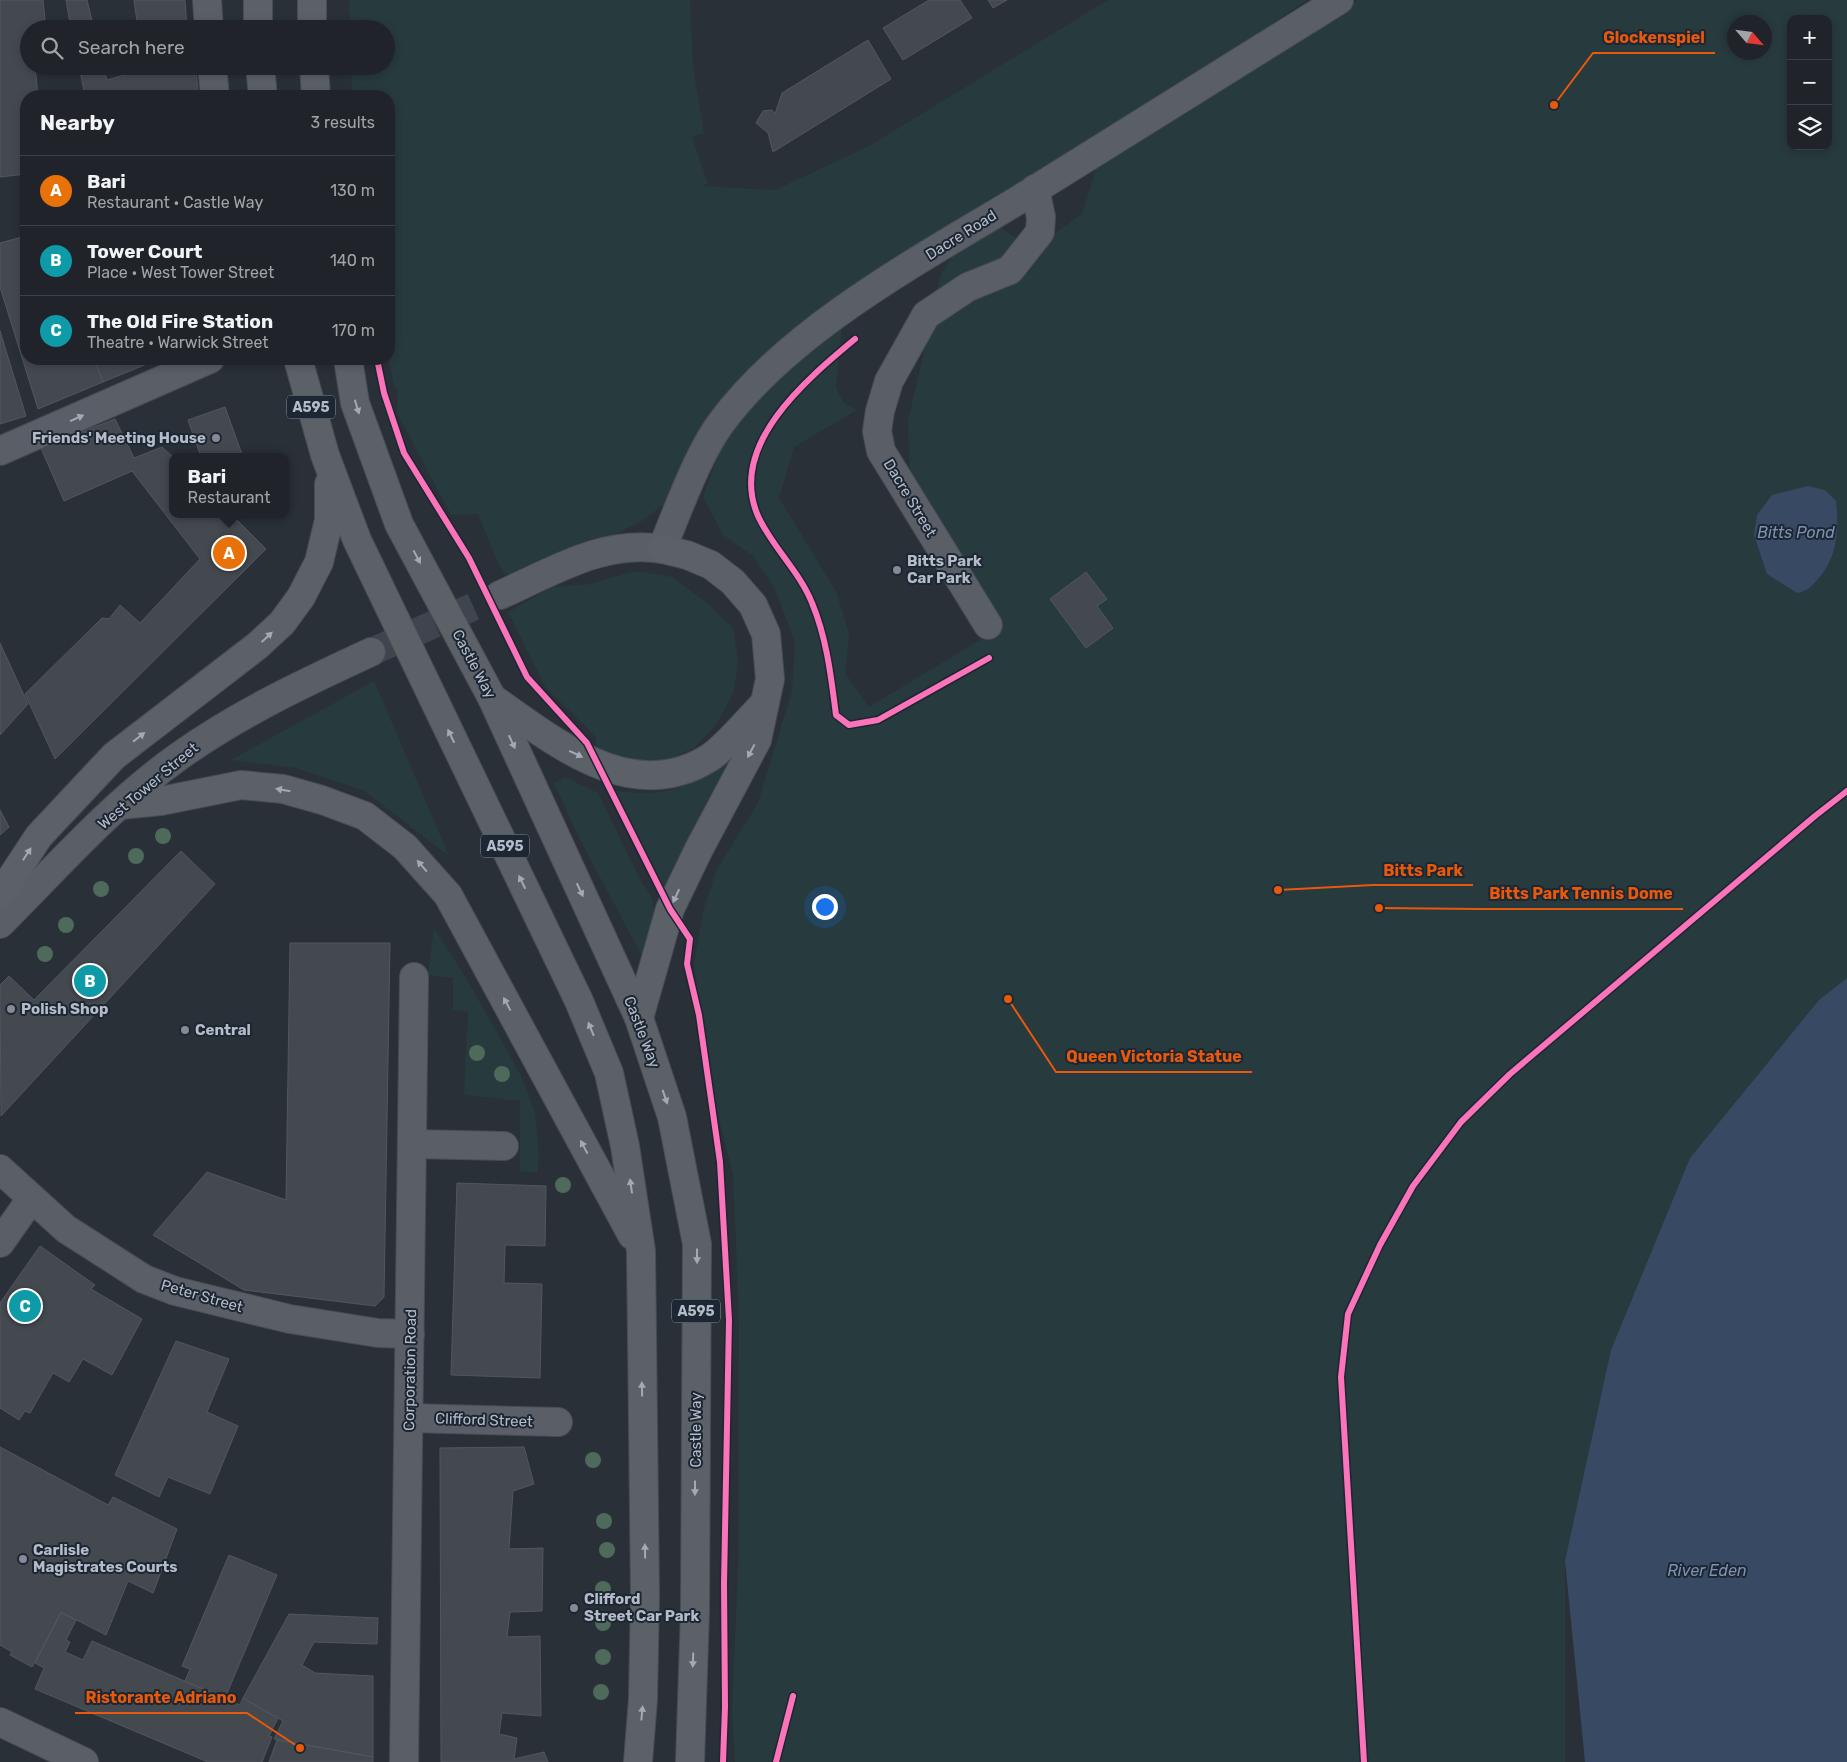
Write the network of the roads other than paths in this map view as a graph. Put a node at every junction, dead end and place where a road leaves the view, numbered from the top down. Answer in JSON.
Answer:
{"nodes":[{"id":1,"x":207,"y":0,"type":"edge"},
{"id":2,"x":258,"y":0,"type":"edge"},
{"id":3,"x":312,"y":0,"type":"edge"},
{"id":4,"x":1339,"y":0,"type":"edge"},
{"id":5,"x":208,"y":20,"type":"edge"},
{"id":6,"x":258,"y":20,"type":"edge"},
{"id":7,"x":312,"y":20,"type":"edge"},
{"id":8,"x":213,"y":75,"type":"edge"},
{"id":9,"x":261,"y":75,"type":"edge"},
{"id":10,"x":315,"y":75,"type":"edge"},
{"id":11,"x":214,"y":90,"type":"edge"},
{"id":12,"x":262,"y":90,"type":"edge"},
{"id":13,"x":316,"y":90,"type":"edge"},
{"id":14,"x":1035,"y":190,"type":"junction"},
{"id":15,"x":196,"y":365,"type":"edge"},
{"id":16,"x":300,"y":365,"type":"edge"},
{"id":17,"x":349,"y":365,"type":"edge"},
{"id":18,"x":0,"y":451,"type":"edge"},
{"id":19,"x":325,"y":455,"type":"junction"},
{"id":20,"x":662,"y":549,"type":"junction"},
{"id":21,"x":500,"y":595,"type":"tunnel mouth"},
{"id":22,"x":988,"y":626,"type":"dead end"},
{"id":23,"x":371,"y":652,"type":"tunnel mouth"},
{"id":24,"x":492,"y":698,"type":"junction"},
{"id":25,"x":763,"y":705,"type":"junction"},
{"id":26,"x":120,"y":805,"type":"junction"},
{"id":27,"x":0,"y":895,"type":"edge"},
{"id":28,"x":0,"y":924,"type":"edge"},
{"id":29,"x":414,"y":977,"type":"dead end"},
{"id":30,"x":638,"y":1018,"type":"junction"},
{"id":31,"x":413,"y":1144,"type":"junction"},
{"id":32,"x":504,"y":1146,"type":"dead end"},
{"id":33,"x":0,"y":1168,"type":"edge"},
{"id":34,"x":30,"y":1198,"type":"junction"},
{"id":35,"x":0,"y":1243,"type":"edge"},
{"id":36,"x":641,"y":1252,"type":"junction"},
{"id":37,"x":410,"y":1334,"type":"junction"},
{"id":38,"x":410,"y":1418,"type":"junction"},
{"id":39,"x":558,"y":1422,"type":"dead end"},
{"id":40,"x":0,"y":1722,"type":"edge"},
{"id":41,"x":84,"y":1762,"type":"edge"},
{"id":42,"x":404,"y":1762,"type":"edge"},
{"id":43,"x":638,"y":1762,"type":"edge"},
{"id":44,"x":690,"y":1762,"type":"edge"}],
"edges":[{"from":1,"to":5,"type":"street"},
{"from":2,"to":6,"type":"main road"},
{"from":3,"to":7,"type":"main road"},
{"from":4,"to":14,"type":"street","name":"Dacre Road"},
{"from":8,"to":11,"type":"street"},
{"from":9,"to":12,"type":"main road"},
{"from":10,"to":13,"type":"main road"},
{"from":14,"to":20,"type":"street","name":"Dacre Road"},
{"from":14,"to":22,"type":"street","name":"Dacre Street"},
{"from":18,"to":15,"type":"street","one_way":true},
{"from":16,"to":19,"type":"main road","number":"A595"},
{"from":17,"to":24,"type":"main road","name":"Castle Way","number":"A595","one_way":true},
{"from":27,"to":19,"type":"main road","one_way":true},
{"from":36,"to":19,"type":"main road","number":"A595","one_way":true},
{"from":20,"to":21,"type":"street"},
{"from":20,"to":25,"type":"main road"},
{"from":23,"to":26,"type":"street","name":"West Tower Street"},
{"from":24,"to":25,"type":"main road","one_way":true},
{"from":24,"to":30,"type":"main road","name":"Castle Way","number":"A595","one_way":true},
{"from":25,"to":30,"type":"main road","one_way":true},
{"from":26,"to":28,"type":"street","name":"West Tower Street"},
{"from":36,"to":26,"type":"main road","one_way":true},
{"from":29,"to":31,"type":"street","name":"Corporation Road"},
{"from":30,"to":44,"type":"main road","name":"Castle Way","number":"A595","one_way":true},
{"from":31,"to":32,"type":"street"},
{"from":31,"to":37,"type":"street","name":"Corporation Road"},
{"from":33,"to":34,"type":"street","name":"Peter Street"},
{"from":34,"to":35,"type":"street"},
{"from":34,"to":37,"type":"street","name":"Peter Street"},
{"from":43,"to":36,"type":"main road","number":"A595","one_way":true},
{"from":37,"to":38,"type":"street","name":"Corporation Road"},
{"from":38,"to":39,"type":"street","name":"Clifford Street"},
{"from":38,"to":42,"type":"street","name":"Corporation Road"},
{"from":40,"to":41,"type":"street"}]}
